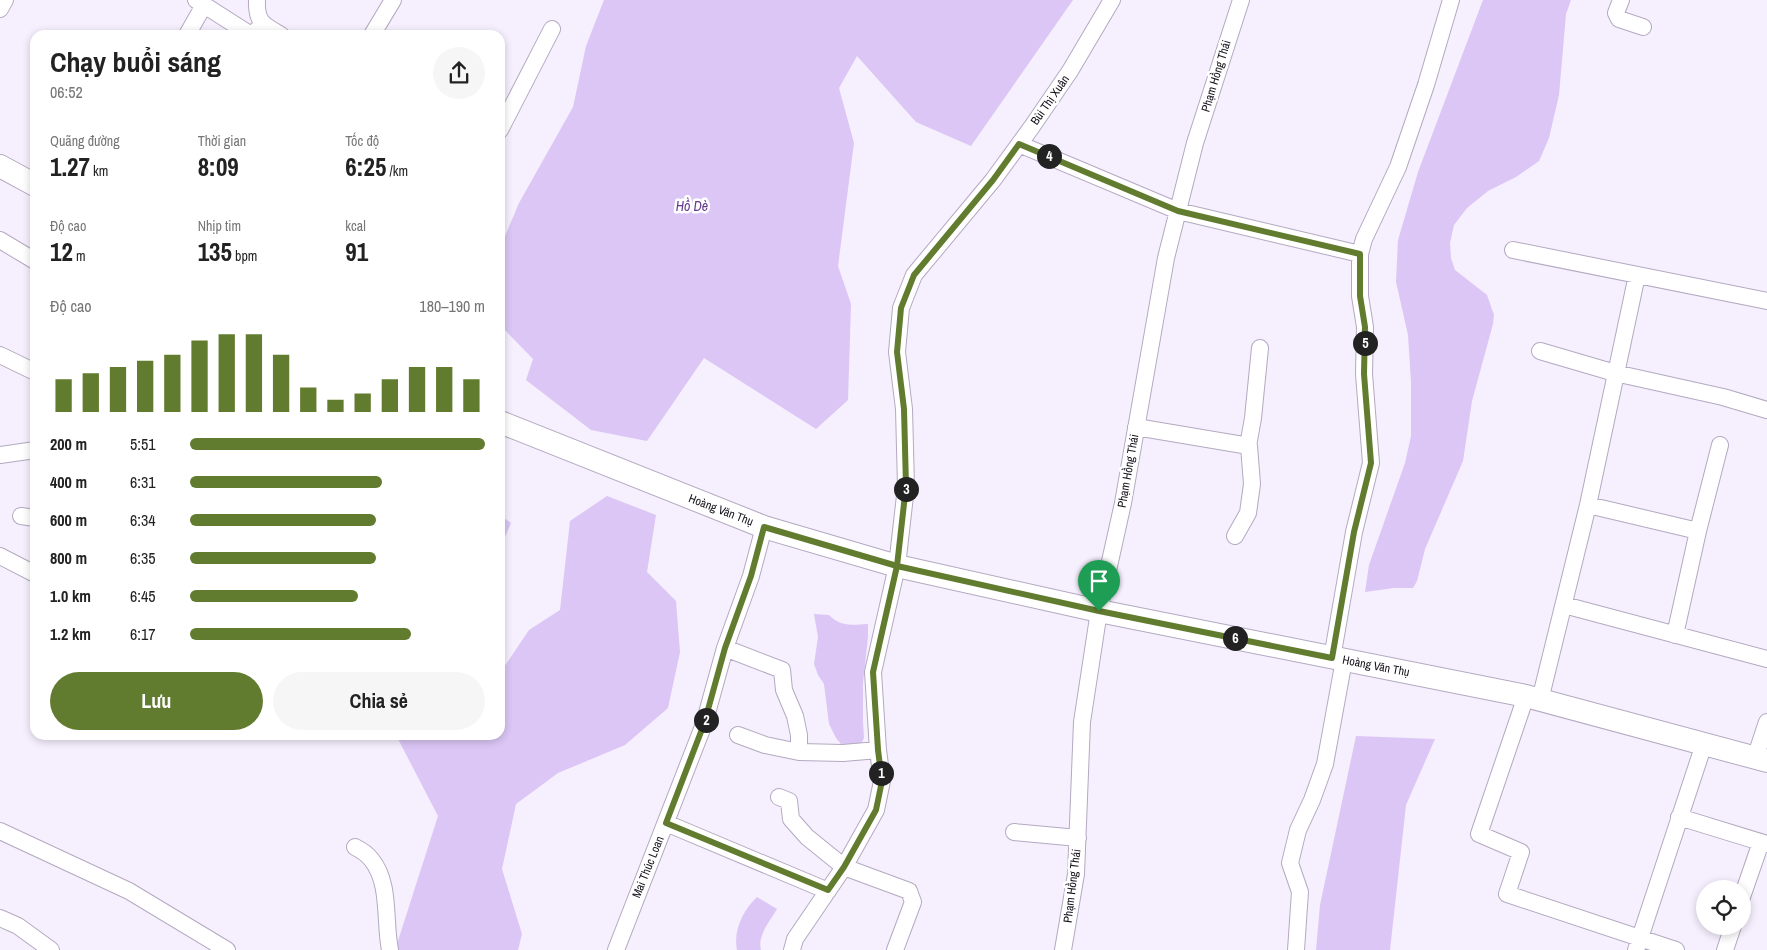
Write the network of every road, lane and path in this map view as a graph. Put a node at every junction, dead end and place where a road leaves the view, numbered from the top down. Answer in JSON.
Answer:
{"nodes":[{"id":1,"x":5,"y":0,"type":"edge"},
{"id":2,"x":257,"y":0,"type":"edge"},
{"id":3,"x":393,"y":0,"type":"edge"},
{"id":4,"x":1112,"y":0,"type":"edge"},
{"id":5,"x":1241,"y":0,"type":"edge"},
{"id":6,"x":1451,"y":0,"type":"edge"},
{"id":7,"x":1621,"y":0,"type":"edge"},
{"id":8,"x":200,"y":3,"type":"edge"},
{"id":9,"x":0,"y":9,"type":"edge"},
{"id":10,"x":263,"y":25,"type":"junction"},
{"id":11,"x":1643,"y":27,"type":"dead end"},
{"id":12,"x":552,"y":29,"type":"dead end"},
{"id":13,"x":190,"y":30,"type":"edge"},
{"id":14,"x":242,"y":30,"type":"edge"},
{"id":15,"x":256,"y":30,"type":"edge"},
{"id":16,"x":272,"y":30,"type":"edge"},
{"id":17,"x":375,"y":30,"type":"edge"},
{"id":18,"x":505,"y":120,"type":"edge"},
{"id":19,"x":1019,"y":144,"type":"junction"},
{"id":20,"x":0,"y":166,"type":"edge"},
{"id":21,"x":30,"y":183,"type":"edge"},
{"id":22,"x":1178,"y":211,"type":"junction"},
{"id":23,"x":0,"y":240,"type":"edge"},
{"id":24,"x":1513,"y":250,"type":"dead end"},
{"id":25,"x":1360,"y":254,"type":"junction"},
{"id":26,"x":30,"y":258,"type":"edge"},
{"id":27,"x":1637,"y":275,"type":"junction"},
{"id":28,"x":1767,"y":301,"type":"edge"},
{"id":29,"x":1260,"y":348,"type":"dead end"},
{"id":30,"x":1540,"y":351,"type":"dead end"},
{"id":31,"x":0,"y":354,"type":"edge"},
{"id":32,"x":30,"y":369,"type":"edge"},
{"id":33,"x":1615,"y":373,"type":"junction"},
{"id":34,"x":1767,"y":410,"type":"edge"},
{"id":35,"x":505,"y":424,"type":"edge"},
{"id":36,"x":1136,"y":427,"type":"junction"},
{"id":37,"x":1720,"y":445,"type":"dead end"},
{"id":38,"x":1248,"y":446,"type":"junction"},
{"id":39,"x":30,"y":451,"type":"edge"},
{"id":40,"x":0,"y":455,"type":"edge"},
{"id":41,"x":1588,"y":506,"type":"junction"},
{"id":42,"x":764,"y":527,"type":"junction"},
{"id":43,"x":1698,"y":531,"type":"junction"},
{"id":44,"x":1235,"y":536,"type":"dead end"},
{"id":45,"x":0,"y":556,"type":"edge"},
{"id":46,"x":897,"y":566,"type":"junction"},
{"id":47,"x":30,"y":571,"type":"edge"},
{"id":48,"x":1564,"y":605,"type":"junction"},
{"id":49,"x":1099,"y":611,"type":"junction"},
{"id":50,"x":1676,"y":635,"type":"junction"},
{"id":51,"x":725,"y":648,"type":"junction"},
{"id":52,"x":1338,"y":659,"type":"junction"},
{"id":53,"x":1767,"y":660,"type":"edge"},
{"id":54,"x":1533,"y":698,"type":"junction"},
{"id":55,"x":1767,"y":722,"type":"edge"},
{"id":56,"x":738,"y":735,"type":"dead end"},
{"id":57,"x":1704,"y":744,"type":"junction"},
{"id":58,"x":878,"y":750,"type":"junction"},
{"id":59,"x":799,"y":752,"type":"junction"},
{"id":60,"x":1761,"y":759,"type":"edge"},
{"id":61,"x":779,"y":797,"type":"dead end"},
{"id":62,"x":1679,"y":818,"type":"junction"},
{"id":63,"x":666,"y":823,"type":"junction"},
{"id":64,"x":0,"y":831,"type":"edge"},
{"id":65,"x":1014,"y":832,"type":"dead end"},
{"id":66,"x":1078,"y":838,"type":"junction"},
{"id":67,"x":1764,"y":843,"type":"edge"},
{"id":68,"x":355,"y":847,"type":"dead end"},
{"id":69,"x":844,"y":867,"type":"junction"},
{"id":70,"x":1749,"y":880,"type":"edge"},
{"id":71,"x":828,"y":890,"type":"junction"},
{"id":72,"x":0,"y":918,"type":"edge"},
{"id":73,"x":1730,"y":935,"type":"edge"},
{"id":74,"x":1638,"y":944,"type":"edge"},
{"id":75,"x":51,"y":950,"type":"edge"},
{"id":76,"x":227,"y":950,"type":"edge"},
{"id":77,"x":390,"y":950,"type":"edge"},
{"id":78,"x":616,"y":950,"type":"edge"},
{"id":79,"x":792,"y":950,"type":"edge"},
{"id":80,"x":895,"y":950,"type":"edge"},
{"id":81,"x":1063,"y":950,"type":"edge"},
{"id":82,"x":1296,"y":950,"type":"edge"},
{"id":83,"x":1676,"y":950,"type":"edge"},
{"id":84,"x":1725,"y":950,"type":"edge"}],
"edges":[{"from":1,"to":9,"type":"street"},
{"from":2,"to":10,"type":"street"},
{"from":3,"to":17,"type":"street"},
{"from":4,"to":19,"type":"street","name":"Bùi Thị Xuân"},
{"from":5,"to":22,"type":"street","name":"Phạm Hồng Thái"},
{"from":6,"to":25,"type":"street"},
{"from":7,"to":11,"type":"street"},
{"from":8,"to":13,"type":"street"},
{"from":8,"to":14,"type":"street"},
{"from":10,"to":15,"type":"street"},
{"from":10,"to":16,"type":"street"},
{"from":12,"to":18,"type":"street"},
{"from":19,"to":22,"type":"street"},
{"from":19,"to":46,"type":"street","name":"Bùi Thị Xuân"},
{"from":20,"to":21,"type":"main road"},
{"from":22,"to":25,"type":"street"},
{"from":22,"to":36,"type":"street","name":"Phạm Hồng Thái"},
{"from":23,"to":26,"type":"street"},
{"from":24,"to":27,"type":"street"},
{"from":25,"to":52,"type":"street"},
{"from":27,"to":28,"type":"street"},
{"from":27,"to":33,"type":"street"},
{"from":29,"to":38,"type":"street"},
{"from":30,"to":33,"type":"street"},
{"from":31,"to":32,"type":"street"},
{"from":33,"to":34,"type":"street"},
{"from":33,"to":41,"type":"street"},
{"from":35,"to":42,"type":"main road","name":"Hoàng Văn Thụ"},
{"from":36,"to":38,"type":"street"},
{"from":36,"to":49,"type":"street","name":"Phạm Hồng Thái"},
{"from":37,"to":43,"type":"street"},
{"from":38,"to":44,"type":"street"},
{"from":39,"to":40,"type":"street"},
{"from":41,"to":43,"type":"street"},
{"from":41,"to":48,"type":"street"},
{"from":42,"to":46,"type":"main road","name":"Hoàng Văn Thụ"},
{"from":42,"to":51,"type":"street","name":"Mai Thúc Loan"},
{"from":43,"to":50,"type":"street"},
{"from":45,"to":47,"type":"street"},
{"from":46,"to":49,"type":"main road","name":"Hoàng Văn Thụ"},
{"from":46,"to":58,"type":"street","name":"Bùi Thị Xuân"},
{"from":48,"to":50,"type":"street"},
{"from":48,"to":54,"type":"street"},
{"from":49,"to":52,"type":"main road","name":"Hoàng Văn Thụ"},
{"from":49,"to":66,"type":"street","name":"Phạm Hồng Thái"},
{"from":50,"to":53,"type":"street"},
{"from":51,"to":59,"type":"street"},
{"from":51,"to":63,"type":"street","name":"Mai Thúc Loan"},
{"from":52,"to":54,"type":"main road","name":"Hoàng Văn Thụ"},
{"from":52,"to":82,"type":"street"},
{"from":54,"to":57,"type":"main road","name":"Hoàng Văn Thụ"},
{"from":54,"to":74,"type":"street"},
{"from":55,"to":60,"type":"street"},
{"from":56,"to":59,"type":"street"},
{"from":57,"to":60,"type":"main road","name":"Hoàng Văn Thụ"},
{"from":57,"to":62,"type":"street"},
{"from":58,"to":59,"type":"street"},
{"from":58,"to":69,"type":"street","name":"Bùi Thị Xuân"},
{"from":61,"to":69,"type":"street"},
{"from":62,"to":67,"type":"street"},
{"from":62,"to":74,"type":"street"},
{"from":63,"to":71,"type":"street"},
{"from":63,"to":78,"type":"street","name":"Mai Thúc Loan"},
{"from":64,"to":76,"type":"street"},
{"from":65,"to":66,"type":"street"},
{"from":66,"to":81,"type":"street","name":"Phạm Hồng Thái"},
{"from":67,"to":70,"type":"street"},
{"from":68,"to":77,"type":"street"},
{"from":69,"to":71,"type":"street","name":"Bùi Thị Xuân"},
{"from":69,"to":80,"type":"street"},
{"from":71,"to":79,"type":"street","name":"Bùi Thị Xuân"},
{"from":72,"to":75,"type":"street"},
{"from":73,"to":84,"type":"street"},
{"from":74,"to":83,"type":"street"}]}
